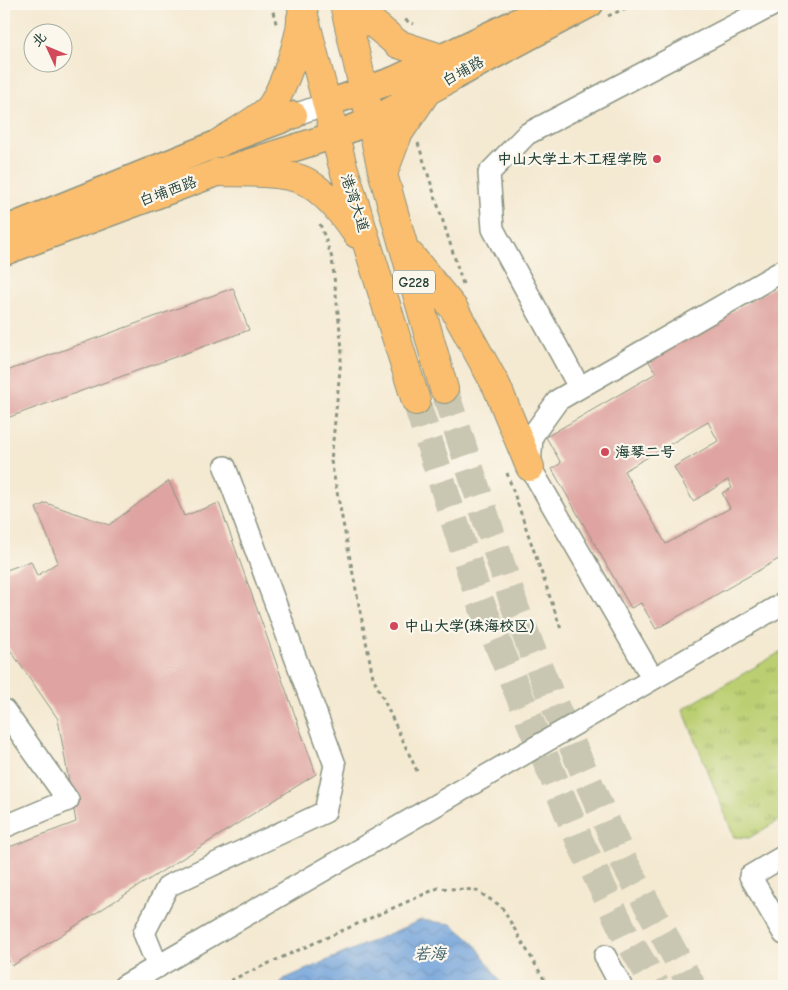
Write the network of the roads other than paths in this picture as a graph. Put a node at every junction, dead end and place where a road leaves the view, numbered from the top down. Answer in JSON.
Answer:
{"nodes":[{"id":1,"x":301,"y":4,"type":"edge"},
{"id":2,"x":344,"y":4,"type":"edge"},
{"id":3,"x":350,"y":4,"type":"edge"},
{"id":4,"x":557,"y":4,"type":"edge"},
{"id":5,"x":590,"y":4,"type":"edge"},
{"id":6,"x":775,"y":4,"type":"edge"},
{"id":7,"x":444,"y":68,"type":"junction"},
{"id":8,"x":364,"y":89,"type":"junction"},
{"id":9,"x":326,"y":104,"type":"junction"},
{"id":10,"x":294,"y":116,"type":"joint"},
{"id":11,"x":372,"y":121,"type":"junction"},
{"id":12,"x":335,"y":135,"type":"junction"},
{"id":13,"x":219,"y":143,"type":"junction"},
{"id":14,"x":219,"y":172,"type":"junction"},
{"id":15,"x":383,"y":174,"type":"junction"},
{"id":16,"x":4,"y":230,"type":"edge"},
{"id":17,"x":404,"y":248,"type":"junction"},
{"id":18,"x":4,"y":252,"type":"edge"},
{"id":19,"x":371,"y":254,"type":"junction"},
{"id":20,"x":784,"y":270,"type":"edge"},
{"id":21,"x":579,"y":387,"type":"junction"},
{"id":22,"x":444,"y":389,"type":"tunnel mouth"},
{"id":23,"x":416,"y":401,"type":"tunnel mouth"},
{"id":24,"x":225,"y":467,"type":"dead end"},
{"id":25,"x":530,"y":467,"type":"junction"},
{"id":26,"x":784,"y":603,"type":"edge"},
{"id":27,"x":653,"y":679,"type":"junction"},
{"id":28,"x":4,"y":710,"type":"edge"},
{"id":29,"x":4,"y":827,"type":"edge"},
{"id":30,"x":784,"y":856,"type":"edge"},
{"id":31,"x":784,"y":934,"type":"edge"},
{"id":32,"x":605,"y":956,"type":"dead end"},
{"id":33,"x":158,"y":967,"type":"junction"},
{"id":34,"x":124,"y":986,"type":"edge"},
{"id":35,"x":621,"y":986,"type":"edge"}],
"edges":[{"from":1,"to":9,"type":"highway","name":"港湾大道","number":"G228"},
{"from":1,"to":13,"type":"highway"},
{"from":2,"to":8,"type":"highway","number":"G228"},
{"from":3,"to":7,"type":"highway"},
{"from":4,"to":7,"type":"main road","name":"白埔路"},
{"from":5,"to":7,"type":"main road","name":"白埔路"},
{"from":6,"to":21,"type":"street"},
{"from":7,"to":8,"type":"main road","name":"白埔路"},
{"from":7,"to":11,"type":"main road","name":"白埔路"},
{"from":7,"to":15,"type":"highway"},
{"from":8,"to":9,"type":"main road","name":"白埔路"},
{"from":8,"to":11,"type":"highway","number":"G228"},
{"from":9,"to":10,"type":"street"},
{"from":9,"to":12,"type":"highway","name":"港湾大道","number":"G228"},
{"from":10,"to":13,"type":"main road","name":"白埔西路"},
{"from":11,"to":12,"type":"main road","name":"白埔路"},
{"from":11,"to":15,"type":"highway","number":"G228"},
{"from":12,"to":14,"type":"main road","name":"白埔西路"},
{"from":12,"to":19,"type":"highway","name":"港湾大道","number":"G228"},
{"from":13,"to":16,"type":"main road","name":"白埔西路"},
{"from":14,"to":18,"type":"main road","name":"白埔西路"},
{"from":14,"to":19,"type":"highway"},
{"from":15,"to":17,"type":"highway","number":"G228"},
{"from":17,"to":22,"type":"highway","number":"G228"},
{"from":17,"to":25,"type":"highway"},
{"from":19,"to":23,"type":"highway","name":"港湾大道","number":"G228"},
{"from":20,"to":21,"type":"street"},
{"from":21,"to":25,"type":"street"},
{"from":24,"to":33,"type":"street"},
{"from":25,"to":27,"type":"street"},
{"from":26,"to":27,"type":"street"},
{"from":27,"to":33,"type":"street"},
{"from":28,"to":29,"type":"street"},
{"from":30,"to":31,"type":"street"},
{"from":32,"to":35,"type":"street"},
{"from":33,"to":34,"type":"street"}]}
